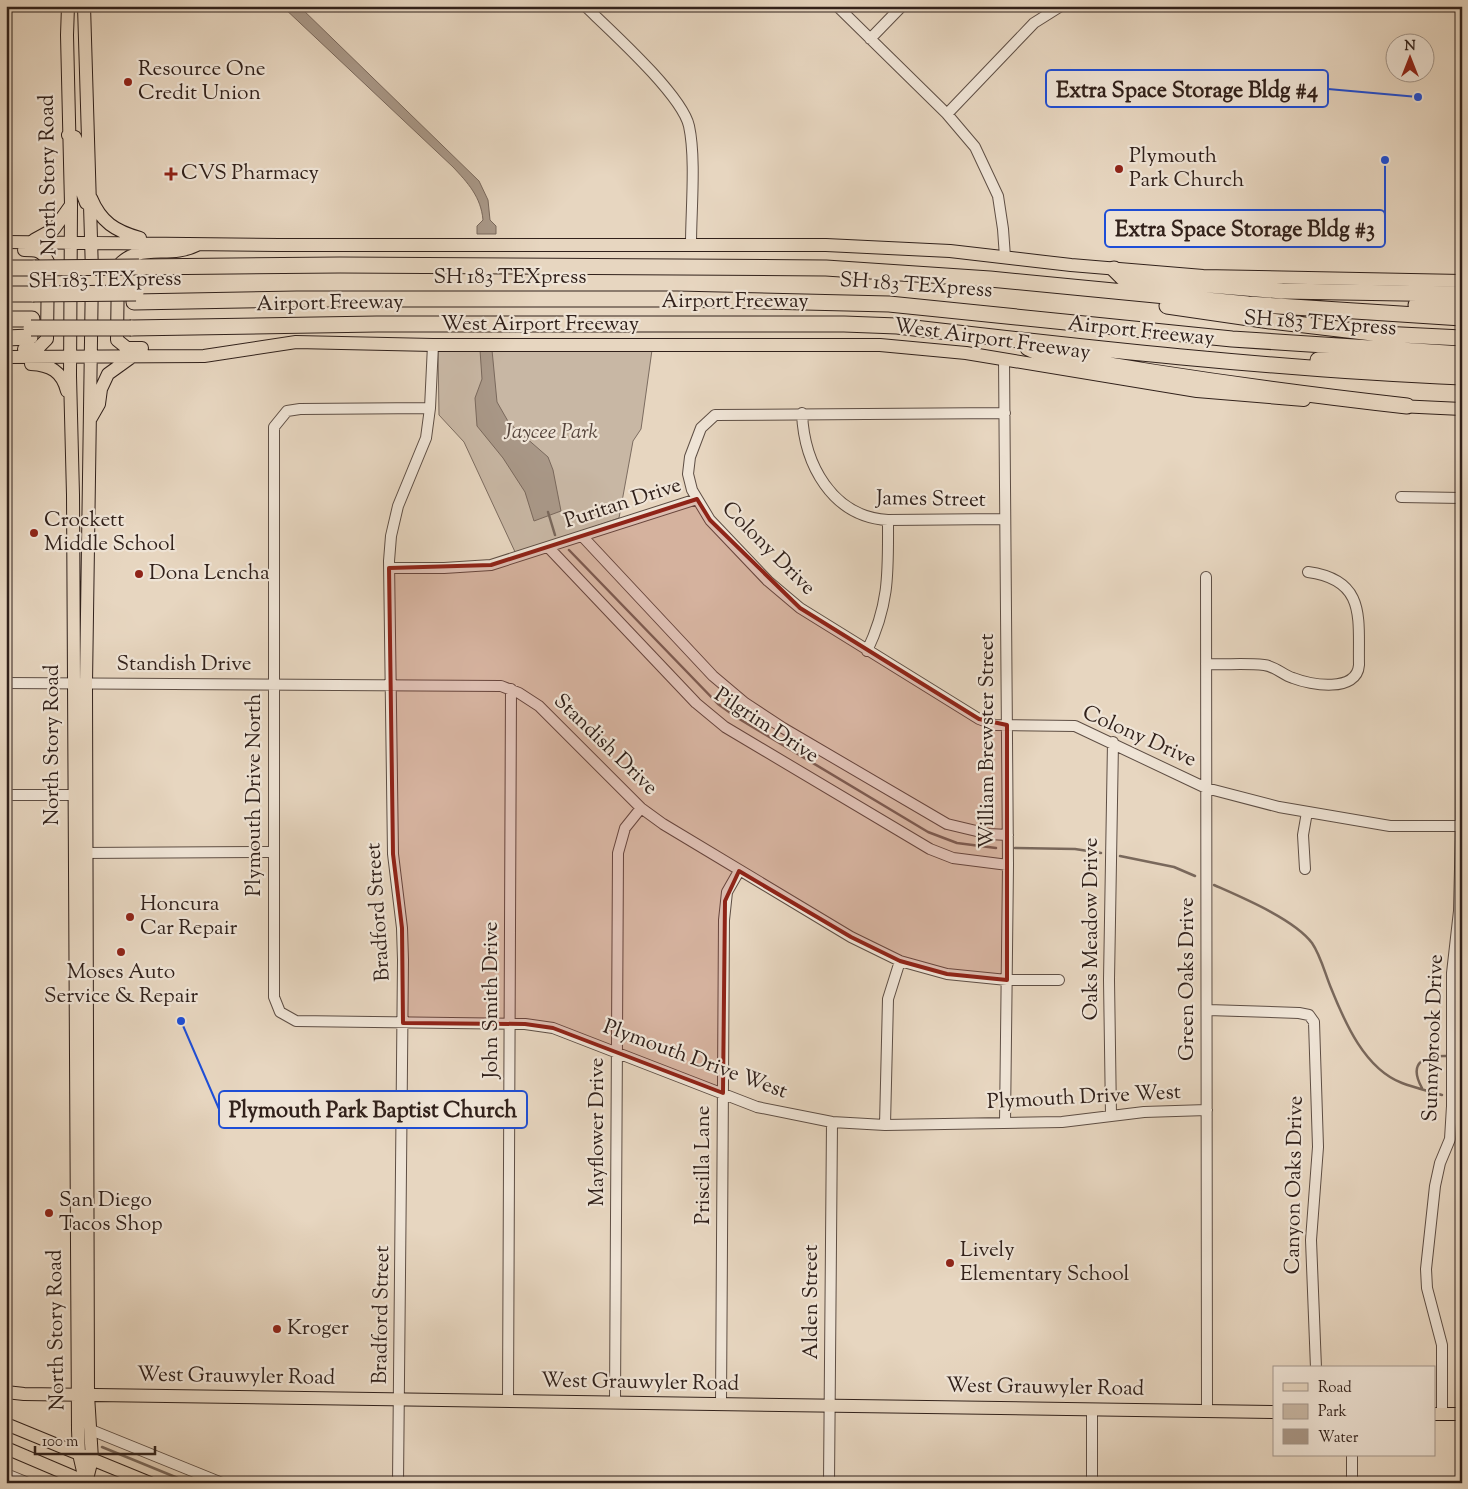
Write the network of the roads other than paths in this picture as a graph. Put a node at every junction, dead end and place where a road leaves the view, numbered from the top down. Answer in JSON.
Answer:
{"nodes":[{"id":1,"x":68,"y":6,"type":"edge"},
{"id":2,"x":84,"y":6,"type":"edge"},
{"id":3,"x":585,"y":6,"type":"edge"},
{"id":4,"x":837,"y":6,"type":"edge"},
{"id":5,"x":902,"y":6,"type":"edge"},
{"id":6,"x":1058,"y":7,"type":"edge"},
{"id":7,"x":870,"y":38,"type":"junction"},
{"id":8,"x":947,"y":114,"type":"junction"},
{"id":9,"x":68,"y":135,"type":"junction"},
{"id":10,"x":90,"y":195,"type":"junction"},
{"id":11,"x":71,"y":205,"type":"junction"},
{"id":12,"x":90,"y":213,"type":"junction"},
{"id":13,"x":6,"y":242,"type":"edge"},
{"id":14,"x":28,"y":242,"type":"junction"},
{"id":15,"x":71,"y":242,"type":"junction"},
{"id":16,"x":157,"y":242,"type":"junction"},
{"id":17,"x":90,"y":243,"type":"junction"},
{"id":18,"x":202,"y":243,"type":"junction"},
{"id":19,"x":691,"y":244,"type":"junction"},
{"id":20,"x":6,"y":250,"type":"edge"},
{"id":21,"x":1005,"y":257,"type":"junction"},
{"id":22,"x":6,"y":268,"type":"edge"},
{"id":23,"x":1114,"y":269,"type":"junction"},
{"id":24,"x":1462,"y":281,"type":"edge"},
{"id":25,"x":1107,"y":292,"type":"junction"},
{"id":26,"x":6,"y":294,"type":"edge"},
{"id":27,"x":1462,"y":294,"type":"edge"},
{"id":28,"x":33,"y":298,"type":"junction"},
{"id":29,"x":135,"y":298,"type":"junction"},
{"id":30,"x":6,"y":303,"type":"edge"},
{"id":31,"x":1462,"y":306,"type":"edge"},
{"id":32,"x":1340,"y":310,"type":"junction"},
{"id":33,"x":1462,"y":318,"type":"edge"},
{"id":34,"x":6,"y":319,"type":"edge"},
{"id":35,"x":6,"y":328,"type":"edge"},
{"id":36,"x":31,"y":328,"type":"junction"},
{"id":37,"x":6,"y":338,"type":"edge"},
{"id":38,"x":1462,"y":338,"type":"edge"},
{"id":39,"x":1010,"y":340,"type":"junction"},
{"id":40,"x":433,"y":345,"type":"junction"},
{"id":41,"x":1462,"y":347,"type":"edge"},
{"id":42,"x":6,"y":349,"type":"edge"},
{"id":43,"x":215,"y":354,"type":"junction"},
{"id":44,"x":1462,"y":354,"type":"edge"},
{"id":45,"x":1160,"y":355,"type":"junction"},
{"id":46,"x":70,"y":356,"type":"junction"},
{"id":47,"x":91,"y":356,"type":"junction"},
{"id":48,"x":133,"y":356,"type":"junction"},
{"id":49,"x":6,"y":357,"type":"edge"},
{"id":50,"x":1004,"y":359,"type":"junction"},
{"id":51,"x":6,"y":363,"type":"edge"},
{"id":52,"x":1462,"y":365,"type":"edge"},
{"id":53,"x":1462,"y":377,"type":"edge"},
{"id":54,"x":1406,"y":406,"type":"junction"},
{"id":55,"x":430,"y":408,"type":"junction"},
{"id":56,"x":1462,"y":409,"type":"edge"},
{"id":57,"x":72,"y":412,"type":"junction"},
{"id":58,"x":1005,"y":413,"type":"junction"},
{"id":59,"x":802,"y":414,"type":"junction"},
{"id":60,"x":90,"y":420,"type":"junction"},
{"id":61,"x":1402,"y":497,"type":"dead end"},
{"id":62,"x":1462,"y":498,"type":"edge"},
{"id":63,"x":697,"y":499,"type":"junction"},
{"id":64,"x":1462,"y":508,"type":"edge"},
{"id":65,"x":1004,"y":519,"type":"junction"},
{"id":66,"x":888,"y":520,"type":"junction"},
{"id":67,"x":583,"y":537,"type":"junction"},
{"id":68,"x":549,"y":548,"type":"junction"},
{"id":69,"x":389,"y":568,"type":"junction"},
{"id":70,"x":1308,"y":572,"type":"dead end"},
{"id":71,"x":1206,"y":577,"type":"dead end"},
{"id":72,"x":867,"y":651,"type":"junction"},
{"id":73,"x":1206,"y":664,"type":"junction"},
{"id":74,"x":6,"y":683,"type":"edge"},
{"id":75,"x":73,"y":684,"type":"junction"},
{"id":76,"x":86,"y":684,"type":"junction"},
{"id":77,"x":273,"y":684,"type":"junction"},
{"id":78,"x":391,"y":684,"type":"junction"},
{"id":79,"x":512,"y":689,"type":"junction"},
{"id":80,"x":1007,"y":725,"type":"junction"},
{"id":81,"x":1112,"y":742,"type":"junction"},
{"id":82,"x":1206,"y":788,"type":"junction"},
{"id":83,"x":6,"y":795,"type":"edge"},
{"id":84,"x":80,"y":795,"type":"junction"},
{"id":85,"x":641,"y":808,"type":"junction"},
{"id":86,"x":1307,"y":812,"type":"junction"},
{"id":87,"x":1462,"y":826,"type":"edge"},
{"id":88,"x":1008,"y":835,"type":"junction"},
{"id":89,"x":274,"y":852,"type":"junction"},
{"id":90,"x":81,"y":853,"type":"junction"},
{"id":91,"x":1008,"y":865,"type":"junction"},
{"id":92,"x":1305,"y":869,"type":"dead end"},
{"id":93,"x":740,"y":871,"type":"junction"},
{"id":94,"x":900,"y":961,"type":"junction"},
{"id":95,"x":1007,"y":980,"type":"junction"},
{"id":96,"x":1059,"y":980,"type":"dead end"},
{"id":97,"x":1208,"y":1010,"type":"junction"},
{"id":98,"x":291,"y":1019,"type":"joint"},
{"id":99,"x":403,"y":1023,"type":"junction"},
{"id":100,"x":511,"y":1024,"type":"junction"},
{"id":101,"x":617,"y":1051,"type":"junction"},
{"id":102,"x":723,"y":1093,"type":"junction"},
{"id":103,"x":1207,"y":1110,"type":"junction"},
{"id":104,"x":1112,"y":1115,"type":"junction"},
{"id":105,"x":832,"y":1122,"type":"junction"},
{"id":106,"x":1005,"y":1123,"type":"junction"},
{"id":107,"x":885,"y":1125,"type":"junction"},
{"id":108,"x":1316,"y":1366,"type":"edge"},
{"id":109,"x":6,"y":1392,"type":"edge"},
{"id":110,"x":83,"y":1395,"type":"junction"},
{"id":111,"x":399,"y":1399,"type":"junction"},
{"id":112,"x":508,"y":1401,"type":"junction"},
{"id":113,"x":615,"y":1402,"type":"junction"},
{"id":114,"x":721,"y":1404,"type":"junction"},
{"id":115,"x":830,"y":1405,"type":"junction"},
{"id":116,"x":1092,"y":1409,"type":"junction"},
{"id":117,"x":1207,"y":1411,"type":"junction"},
{"id":118,"x":1273,"y":1412,"type":"edge"},
{"id":119,"x":1438,"y":1414,"type":"edge"},
{"id":120,"x":1462,"y":1414,"type":"edge"},
{"id":121,"x":6,"y":1424,"type":"edge"},
{"id":122,"x":91,"y":1430,"type":"junction"},
{"id":123,"x":6,"y":1448,"type":"edge"},
{"id":124,"x":79,"y":1454,"type":"junction"},
{"id":125,"x":1352,"y":1456,"type":"edge"},
{"id":126,"x":92,"y":1459,"type":"junction"},
{"id":127,"x":6,"y":1474,"type":"edge"},
{"id":128,"x":87,"y":1482,"type":"edge"},
{"id":129,"x":28,"y":1483,"type":"edge"},
{"id":130,"x":150,"y":1483,"type":"edge"},
{"id":131,"x":222,"y":1483,"type":"edge"},
{"id":132,"x":398,"y":1483,"type":"edge"},
{"id":133,"x":829,"y":1483,"type":"edge"},
{"id":134,"x":1092,"y":1483,"type":"edge"},
{"id":135,"x":1352,"y":1483,"type":"edge"}],
"edges":[{"from":1,"to":9,"type":"main road","name":"North Story Road"},
{"from":2,"to":10,"type":"main road","name":"North Story Road"},
{"from":3,"to":19,"type":"street"},
{"from":4,"to":7,"type":"street"},
{"from":5,"to":7,"type":"street"},
{"from":6,"to":8,"type":"street"},
{"from":7,"to":8,"type":"street"},
{"from":8,"to":21,"type":"street"},
{"from":9,"to":11,"type":"main road","name":"North Story Road"},
{"from":9,"to":12,"type":"main road"},
{"from":10,"to":12,"type":"main road","name":"North Story Road"},
{"from":10,"to":16,"type":"main road"},
{"from":11,"to":14,"type":"main road"},
{"from":11,"to":15,"type":"main road","name":"North Story Road"},
{"from":12,"to":17,"type":"main road","name":"North Story Road"},
{"from":13,"to":14,"type":"main road"},
{"from":14,"to":15,"type":"main road"},
{"from":15,"to":17,"type":"main road"},
{"from":15,"to":46,"type":"main road","name":"North Story Road"},
{"from":16,"to":17,"type":"main road"},
{"from":16,"to":18,"type":"main road"},
{"from":17,"to":47,"type":"main road","name":"North Story Road"},
{"from":18,"to":19,"type":"main road"},
{"from":18,"to":43,"type":"main road"},
{"from":19,"to":21,"type":"main road"},
{"from":20,"to":42,"type":"main road"},
{"from":21,"to":23,"type":"main road"},
{"from":22,"to":25,"type":"highway","name":"Airport Freeway","bridge":true},
{"from":23,"to":24,"type":"main road"},
{"from":23,"to":27,"type":"highway"},
{"from":25,"to":32,"type":"highway","name":"Airport Freeway"},
{"from":25,"to":38,"type":"highway"},
{"from":26,"to":28,"type":"highway","name":"SH 183 TEXpress"},
{"from":28,"to":29,"type":"highway","name":"SH 183 TEXpress","bridge":true},
{"from":28,"to":30,"type":"highway","name":"SH 183 TEXpress"},
{"from":29,"to":41,"type":"highway","name":"SH 183 TEXpress"},
{"from":29,"to":44,"type":"highway","name":"SH 183 TEXpress"},
{"from":31,"to":32,"type":"highway"},
{"from":32,"to":33,"type":"highway","name":"Airport Freeway"},
{"from":34,"to":36,"type":"highway"},
{"from":35,"to":36,"type":"highway","name":"Airport Freeway"},
{"from":36,"to":37,"type":"highway"},
{"from":36,"to":39,"type":"highway","name":"Airport Freeway","bridge":true},
{"from":39,"to":45,"type":"highway","name":"Airport Freeway"},
{"from":39,"to":54,"type":"highway"},
{"from":40,"to":43,"type":"main road","name":"West Airport Freeway"},
{"from":40,"to":50,"type":"main road","name":"West Airport Freeway"},
{"from":40,"to":55,"type":"street","name":"Bradford Street"},
{"from":43,"to":48,"type":"main road","name":"West Airport Freeway"},
{"from":45,"to":52,"type":"highway"},
{"from":45,"to":53,"type":"highway","name":"Airport Freeway"},
{"from":46,"to":47,"type":"main road","name":"West Airport Freeway"},
{"from":46,"to":49,"type":"main road","name":"West Airport Freeway"},
{"from":46,"to":57,"type":"main road","name":"North Story Road"},
{"from":47,"to":48,"type":"main road","name":"West Airport Freeway"},
{"from":47,"to":60,"type":"main road","name":"North Story Road"},
{"from":48,"to":60,"type":"main road"},
{"from":50,"to":54,"type":"main road","name":"West Airport Freeway"},
{"from":50,"to":58,"type":"street","name":"William Brewster Street"},
{"from":51,"to":57,"type":"main road"},
{"from":54,"to":56,"type":"main road","name":"West Airport Freeway"},
{"from":55,"to":69,"type":"street","name":"Bradford Street"},
{"from":55,"to":77,"type":"street","name":"Plymouth Drive North"},
{"from":57,"to":75,"type":"main road","name":"North Story Road"},
{"from":58,"to":59,"type":"street","name":"Puritan Drive"},
{"from":58,"to":65,"type":"street","name":"William Brewster Street"},
{"from":59,"to":63,"type":"street","name":"Puritan Drive"},
{"from":59,"to":66,"type":"street","name":"James Street"},
{"from":60,"to":76,"type":"main road","name":"North Story Road"},
{"from":61,"to":62,"type":"street"},
{"from":63,"to":67,"type":"street","name":"Puritan Drive"},
{"from":63,"to":72,"type":"street","name":"Colony Drive"},
{"from":64,"to":87,"type":"street","name":"Sunnybrook Drive"},
{"from":65,"to":66,"type":"street","name":"James Street"},
{"from":65,"to":80,"type":"street","name":"William Brewster Street"},
{"from":66,"to":72,"type":"street"},
{"from":67,"to":68,"type":"street","name":"Puritan Drive"},
{"from":67,"to":88,"type":"street","name":"Pilgrim Drive"},
{"from":68,"to":69,"type":"street","name":"Puritan Drive"},
{"from":68,"to":91,"type":"street","name":"Pilgrim Drive"},
{"from":69,"to":78,"type":"street","name":"Bradford Street"},
{"from":70,"to":73,"type":"street"},
{"from":71,"to":73,"type":"street","name":"Green Oaks Drive"},
{"from":72,"to":80,"type":"street","name":"Colony Drive"},
{"from":73,"to":82,"type":"street","name":"Green Oaks Drive"},
{"from":74,"to":75,"type":"street","name":"Standish Drive"},
{"from":75,"to":76,"type":"street","name":"Standish Drive"},
{"from":75,"to":84,"type":"main road","name":"North Story Road"},
{"from":76,"to":77,"type":"street","name":"Standish Drive"},
{"from":76,"to":84,"type":"main road","name":"North Story Road"},
{"from":77,"to":78,"type":"street","name":"Standish Drive"},
{"from":77,"to":89,"type":"street","name":"Plymouth Drive North"},
{"from":78,"to":79,"type":"street","name":"Standish Drive"},
{"from":78,"to":99,"type":"street","name":"Bradford Street"},
{"from":79,"to":85,"type":"street","name":"Standish Drive"},
{"from":79,"to":100,"type":"street","name":"John Smith Drive"},
{"from":80,"to":81,"type":"street","name":"Colony Drive"},
{"from":80,"to":88,"type":"street","name":"William Brewster Street"},
{"from":81,"to":82,"type":"street","name":"Colony Drive"},
{"from":81,"to":104,"type":"street","name":"Oaks Meadow Drive"},
{"from":82,"to":86,"type":"street","name":"Colony Drive"},
{"from":82,"to":97,"type":"street","name":"Green Oaks Drive"},
{"from":83,"to":84,"type":"street"},
{"from":84,"to":90,"type":"main road","name":"North Story Road"},
{"from":85,"to":93,"type":"street","name":"Standish Drive"},
{"from":85,"to":101,"type":"street","name":"Mayflower Drive"},
{"from":86,"to":87,"type":"street","name":"Colony Drive"},
{"from":86,"to":92,"type":"street"},
{"from":87,"to":119,"type":"street","name":"Sunnybrook Drive"},
{"from":88,"to":91,"type":"street","name":"William Brewster Street"},
{"from":89,"to":90,"type":"street"},
{"from":89,"to":98,"type":"street","name":"Plymouth Drive North"},
{"from":90,"to":110,"type":"main road","name":"North Story Road"},
{"from":91,"to":95,"type":"street","name":"William Brewster Street"},
{"from":93,"to":94,"type":"street","name":"Standish Drive"},
{"from":93,"to":102,"type":"street","name":"Priscilla Lane"},
{"from":94,"to":95,"type":"street","name":"Standish Drive"},
{"from":94,"to":107,"type":"street"},
{"from":95,"to":96,"type":"street","name":"Standish Drive"},
{"from":95,"to":106,"type":"street","name":"William Brewster Street"},
{"from":97,"to":103,"type":"street","name":"Green Oaks Drive"},
{"from":97,"to":108,"type":"street","name":"Canyon Oaks Drive"},
{"from":98,"to":99,"type":"street","name":"Plymouth Drive West"},
{"from":99,"to":100,"type":"street","name":"Plymouth Drive West"},
{"from":99,"to":111,"type":"street","name":"Bradford Street"},
{"from":100,"to":101,"type":"street","name":"Plymouth Drive West"},
{"from":100,"to":112,"type":"street","name":"John Smith Drive"},
{"from":101,"to":102,"type":"street","name":"Plymouth Drive West"},
{"from":101,"to":113,"type":"street","name":"Mayflower Drive"},
{"from":102,"to":105,"type":"street","name":"Plymouth Drive West"},
{"from":102,"to":114,"type":"street","name":"Priscilla Lane"},
{"from":103,"to":104,"type":"street","name":"Plymouth Drive West"},
{"from":103,"to":117,"type":"street","name":"Green Oaks Drive"},
{"from":104,"to":106,"type":"street","name":"Plymouth Drive West"},
{"from":105,"to":107,"type":"street","name":"Plymouth Drive West"},
{"from":105,"to":115,"type":"street","name":"Alden Street"},
{"from":106,"to":107,"type":"street","name":"Plymouth Drive West"},
{"from":109,"to":110,"type":"main road","name":"West Grauwyler Road"},
{"from":110,"to":111,"type":"main road","name":"West Grauwyler Road"},
{"from":110,"to":122,"type":"main road","name":"North Story Road"},
{"from":110,"to":124,"type":"main road","name":"North Story Road"},
{"from":111,"to":112,"type":"main road","name":"West Grauwyler Road"},
{"from":111,"to":132,"type":"street","name":"Bradford Street"},
{"from":112,"to":113,"type":"main road","name":"West Grauwyler Road"},
{"from":113,"to":114,"type":"main road","name":"West Grauwyler Road"},
{"from":114,"to":115,"type":"main road","name":"West Grauwyler Road"},
{"from":115,"to":116,"type":"main road","name":"West Grauwyler Road"},
{"from":115,"to":133,"type":"street","name":"Alden Street"},
{"from":116,"to":117,"type":"main road","name":"West Grauwyler Road"},
{"from":116,"to":134,"type":"street"},
{"from":117,"to":118,"type":"main road","name":"West Grauwyler Road"},
{"from":119,"to":120,"type":"main road"},
{"from":121,"to":124,"type":"main road"},
{"from":122,"to":126,"type":"main road","name":"North Story Road"},
{"from":122,"to":131,"type":"street"},
{"from":123,"to":128,"type":"main road"},
{"from":124,"to":126,"type":"main road"},
{"from":124,"to":128,"type":"main road","name":"North Story Road"},
{"from":125,"to":135,"type":"street"},
{"from":126,"to":128,"type":"main road","name":"North Story Road"},
{"from":126,"to":130,"type":"main road"},
{"from":127,"to":129,"type":"street"}]}
